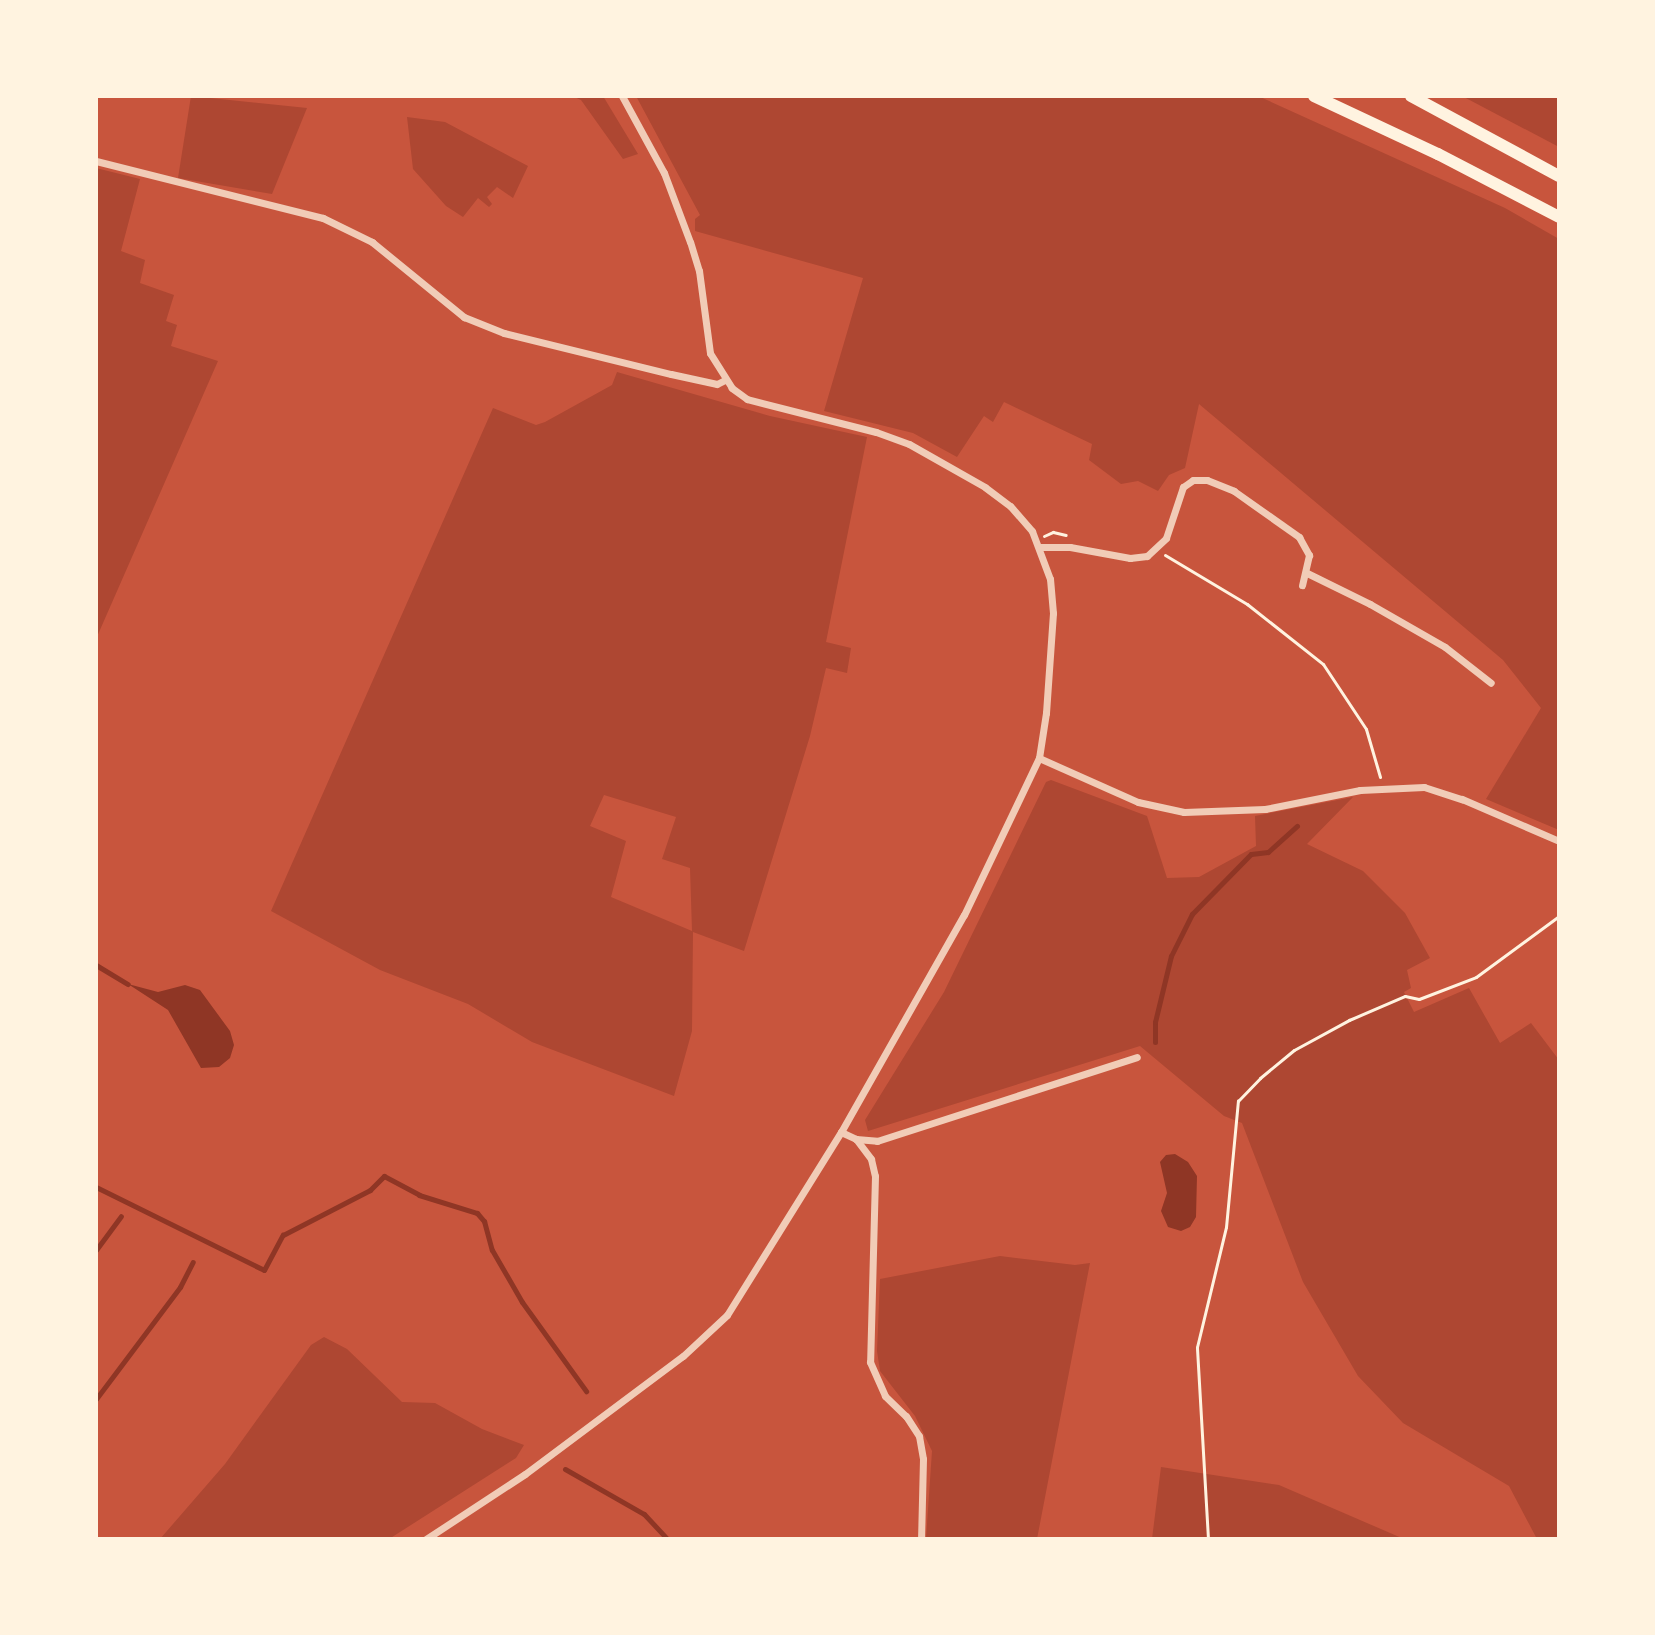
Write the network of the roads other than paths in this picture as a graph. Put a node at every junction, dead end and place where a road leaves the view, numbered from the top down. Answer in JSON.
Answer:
{"nodes":[{"id":1,"x":622,"y":96,"type":"edge"},
{"id":2,"x":1314,"y":96,"type":"edge"},
{"id":3,"x":1411,"y":96,"type":"edge"},
{"id":4,"x":96,"y":161,"type":"edge"},
{"id":5,"x":1559,"y":176,"type":"edge"},
{"id":6,"x":1559,"y":217,"type":"edge"},
{"id":7,"x":725,"y":380,"type":"junction"},
{"id":8,"x":1041,"y":547,"type":"junction"},
{"id":9,"x":1307,"y":573,"type":"junction"},
{"id":10,"x":1302,"y":585,"type":"dead end"},
{"id":11,"x":1491,"y":683,"type":"dead end"},
{"id":12,"x":1039,"y":758,"type":"junction"},
{"id":13,"x":1559,"y":841,"type":"edge"},
{"id":14,"x":1137,"y":1057,"type":"dead end"},
{"id":15,"x":841,"y":1132,"type":"junction"},
{"id":16,"x":856,"y":1139,"type":"junction"},
{"id":17,"x":426,"y":1539,"type":"edge"},
{"id":18,"x":921,"y":1539,"type":"edge"}],
"edges":[{"from":1,"to":7,"type":"street"},
{"from":2,"to":6,"type":"highway"},
{"from":3,"to":5,"type":"highway"},
{"from":4,"to":7,"type":"street"},
{"from":7,"to":8,"type":"street"},
{"from":8,"to":9,"type":"street"},
{"from":8,"to":12,"type":"street"},
{"from":9,"to":10,"type":"street"},
{"from":9,"to":11,"type":"street"},
{"from":12,"to":13,"type":"street"},
{"from":12,"to":15,"type":"street"},
{"from":14,"to":16,"type":"street"},
{"from":15,"to":16,"type":"street"},
{"from":15,"to":17,"type":"street"},
{"from":16,"to":18,"type":"street"}]}
